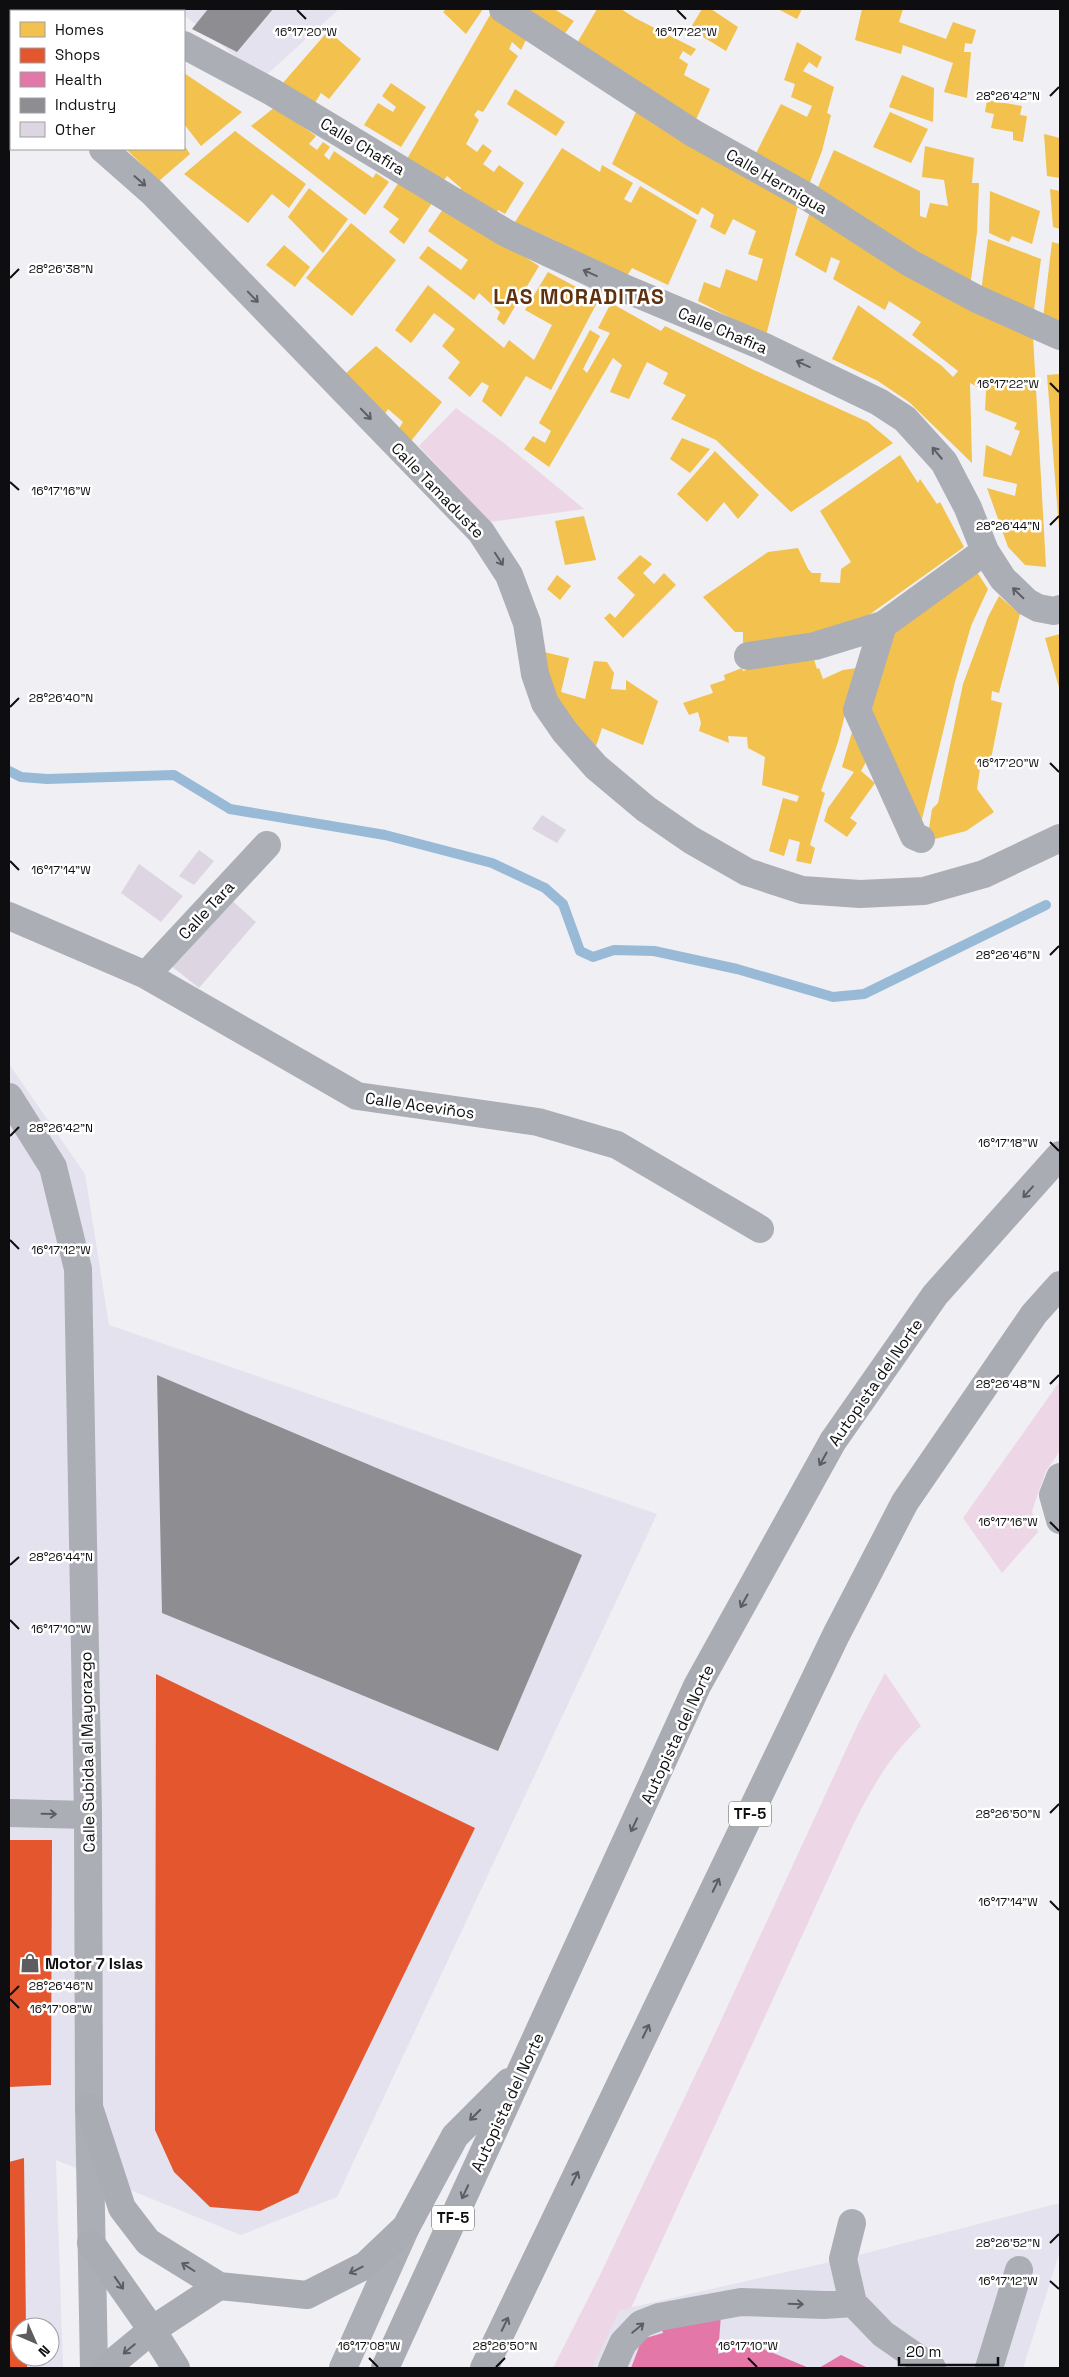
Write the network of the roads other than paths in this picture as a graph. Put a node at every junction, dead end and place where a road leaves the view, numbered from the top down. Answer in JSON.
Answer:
{"nodes":[{"id":1,"x":503,"y":9,"type":"edge"},
{"id":2,"x":185,"y":46,"type":"edge"},
{"id":3,"x":104,"y":150,"type":"edge"},
{"id":4,"x":1060,"y":336,"type":"edge"},
{"id":5,"x":985,"y":551,"type":"junction"},
{"id":6,"x":1060,"y":609,"type":"edge"},
{"id":7,"x":882,"y":624,"type":"junction"},
{"id":8,"x":748,"y":656,"type":"dead end"},
{"id":9,"x":1060,"y":838,"type":"edge"},
{"id":10,"x":921,"y":839,"type":"dead end"},
{"id":11,"x":267,"y":846,"type":"dead end"},
{"id":12,"x":9,"y":916,"type":"edge"},
{"id":13,"x":146,"y":975,"type":"junction"},
{"id":14,"x":9,"y":1097,"type":"edge"},
{"id":15,"x":1060,"y":1155,"type":"edge"},
{"id":16,"x":760,"y":1229,"type":"dead end"},
{"id":17,"x":1060,"y":1285,"type":"edge"},
{"id":18,"x":1060,"y":1477,"type":"edge"},
{"id":19,"x":1060,"y":1520,"type":"edge"},
{"id":20,"x":9,"y":1813,"type":"edge"},
{"id":21,"x":88,"y":1815,"type":"junction"},
{"id":22,"x":522,"y":2068,"type":"junction"},
{"id":23,"x":89,"y":2107,"type":"junction"},
{"id":24,"x":852,"y":2223,"type":"dead end"},
{"id":25,"x":406,"y":2227,"type":"junction"},
{"id":26,"x":91,"y":2243,"type":"junction"},
{"id":27,"x":1019,"y":2270,"type":"dead end"},
{"id":28,"x":218,"y":2286,"type":"junction"},
{"id":29,"x":853,"y":2304,"type":"junction"},
{"id":30,"x":152,"y":2330,"type":"junction"},
{"id":31,"x":94,"y":2368,"type":"edge"},
{"id":32,"x":106,"y":2368,"type":"edge"},
{"id":33,"x":176,"y":2368,"type":"edge"},
{"id":34,"x":343,"y":2368,"type":"edge"},
{"id":35,"x":385,"y":2368,"type":"edge"},
{"id":36,"x":484,"y":2368,"type":"edge"},
{"id":37,"x":612,"y":2368,"type":"edge"},
{"id":38,"x":932,"y":2368,"type":"edge"},
{"id":39,"x":989,"y":2368,"type":"edge"}],
"edges":[{"from":1,"to":4,"type":"street","name":"Calle Hermigua"},
{"from":5,"to":2,"type":"street","name":"Calle Chafira","one_way":true},
{"from":3,"to":9,"type":"street","name":"Calle Tamaduste","one_way":true},
{"from":6,"to":5,"type":"street","name":"Calle Chafira","one_way":true},
{"from":5,"to":7,"type":"street"},
{"from":7,"to":8,"type":"street"},
{"from":7,"to":10,"type":"street"},
{"from":11,"to":13,"type":"street","name":"Calle Tara"},
{"from":12,"to":13,"type":"street","name":"Calle Aceviños"},
{"from":13,"to":16,"type":"street","name":"Calle Aceviños"},
{"from":14,"to":21,"type":"street","name":"Calle Subida al Mayorazgo"},
{"from":15,"to":22,"type":"highway","name":"Autopista del Norte","number":"TF-5","one_way":true},
{"from":36,"to":17,"type":"highway","number":"TF-5","one_way":true},
{"from":18,"to":19,"type":"street"},
{"from":20,"to":21,"type":"street","one_way":true},
{"from":21,"to":23,"type":"street","name":"Calle Subida al Mayorazgo"},
{"from":22,"to":25,"type":"highway","one_way":true},
{"from":22,"to":35,"type":"highway","name":"Autopista del Norte","number":"TF-5","one_way":true},
{"from":23,"to":26,"type":"street","name":"Calle Subida al Mayorazgo"},
{"from":28,"to":23,"type":"highway","one_way":true},
{"from":24,"to":29,"type":"street"},
{"from":25,"to":28,"type":"highway","one_way":true},
{"from":25,"to":34,"type":"street"},
{"from":26,"to":30,"type":"highway","one_way":true},
{"from":26,"to":31,"type":"street","name":"Calle Subida al Mayorazgo"},
{"from":27,"to":39,"type":"street"},
{"from":28,"to":30,"type":"highway"},
{"from":37,"to":29,"type":"street","one_way":true},
{"from":29,"to":38,"type":"street"},
{"from":30,"to":32,"type":"highway","one_way":true},
{"from":30,"to":33,"type":"highway"}]}
